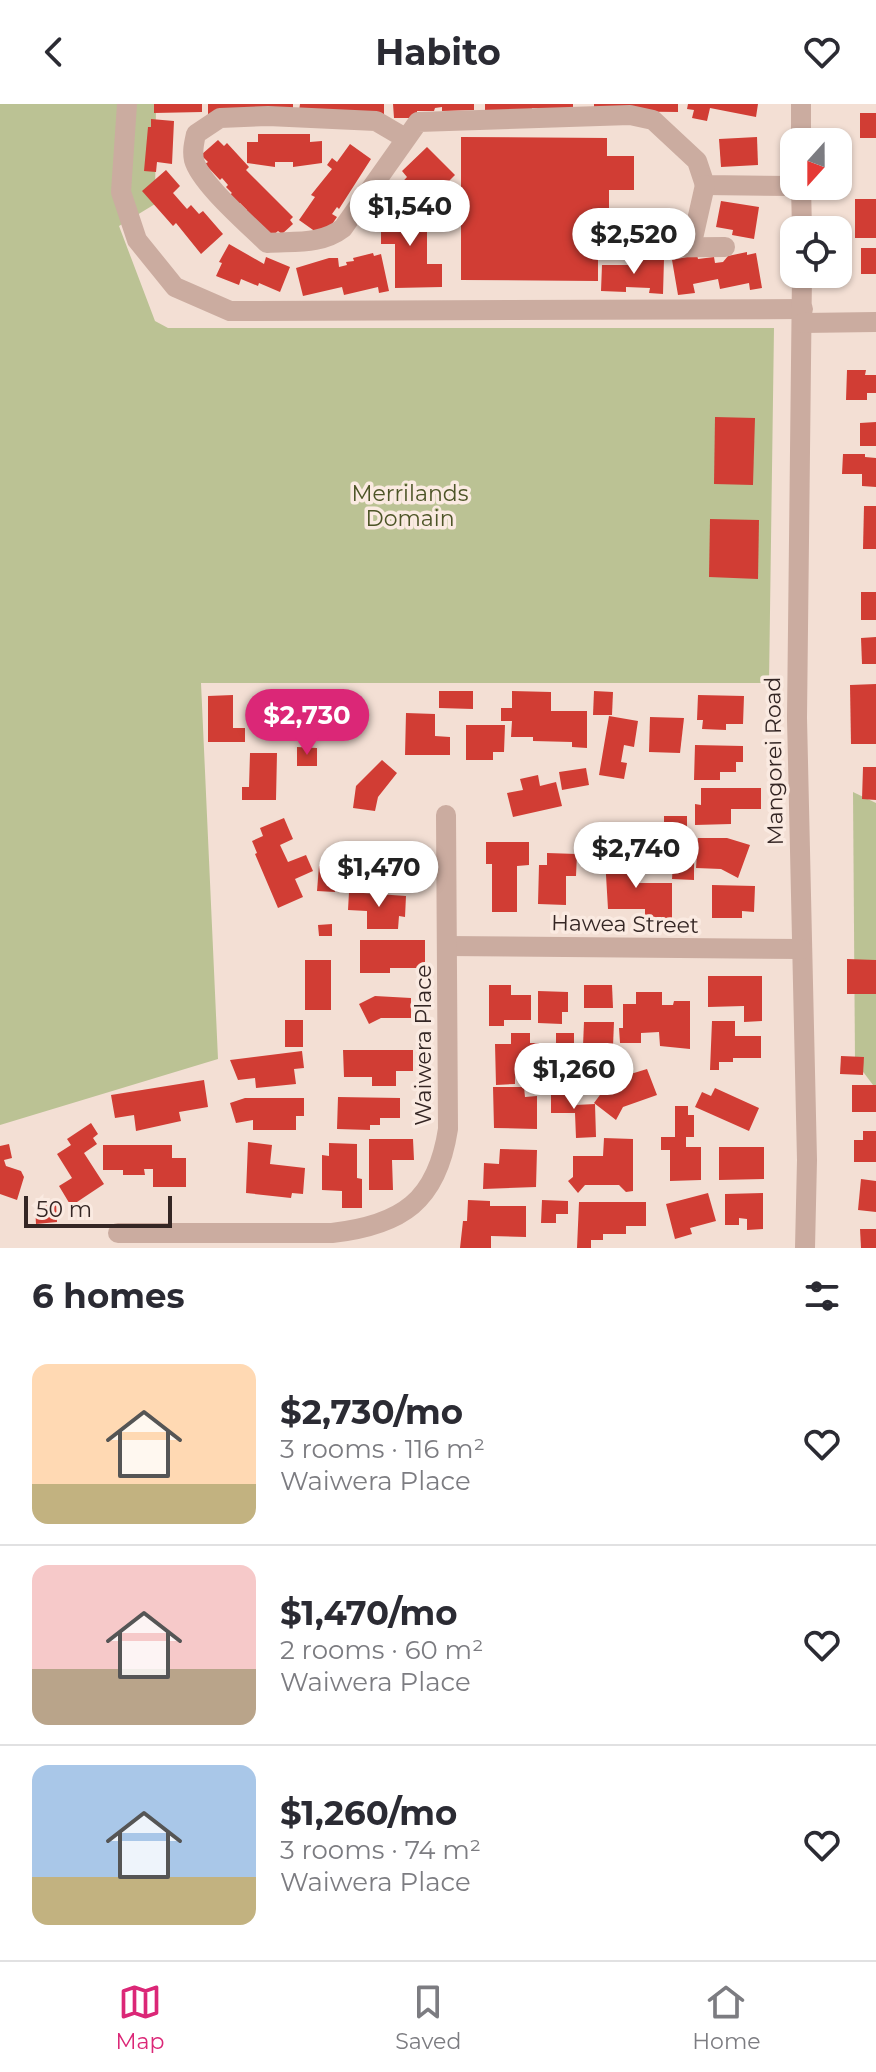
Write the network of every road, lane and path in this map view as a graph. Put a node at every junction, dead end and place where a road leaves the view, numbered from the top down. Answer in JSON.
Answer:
{"nodes":[{"id":1,"x":127,"y":104,"type":"edge"},
{"id":2,"x":801,"y":104,"type":"edge"},
{"id":3,"x":801,"y":128,"type":"edge"},
{"id":4,"x":405,"y":138,"type":"junction"},
{"id":5,"x":705,"y":185,"type":"junction"},
{"id":6,"x":780,"y":186,"type":"edge"},
{"id":7,"x":691,"y":247,"type":"junction"},
{"id":8,"x":725,"y":247,"type":"dead end"},
{"id":9,"x":620,"y":248,"type":"dead end"},
{"id":10,"x":802,"y":288,"type":"edge"},
{"id":11,"x":803,"y":316,"type":"junction"},
{"id":12,"x":876,"y":322,"type":"edge"},
{"id":13,"x":446,"y":815,"type":"dead end"},
{"id":14,"x":447,"y":946,"type":"junction"},
{"id":15,"x":802,"y":949,"type":"junction"},
{"id":16,"x":118,"y":1233,"type":"dead end"},
{"id":17,"x":805,"y":1248,"type":"edge"}],
"edges":[{"from":1,"to":11,"type":"street"},
{"from":2,"to":3,"type":"street"},
{"from":4,"to":4,"type":"street"},
{"from":4,"to":5,"type":"street"},
{"from":5,"to":6,"type":"street"},
{"from":5,"to":7,"type":"street"},
{"from":7,"to":8,"type":"street"},
{"from":7,"to":9,"type":"street"},
{"from":10,"to":11,"type":"street","name":"Mangorei Road"},
{"from":11,"to":12,"type":"street"},
{"from":11,"to":15,"type":"street","name":"Mangorei Road"},
{"from":13,"to":14,"type":"street","name":"Waiwera Place"},
{"from":14,"to":15,"type":"street","name":"Hawea Street"},
{"from":14,"to":16,"type":"street","name":"Waiwera Place"},
{"from":15,"to":17,"type":"street","name":"Mangorei Road"}]}
